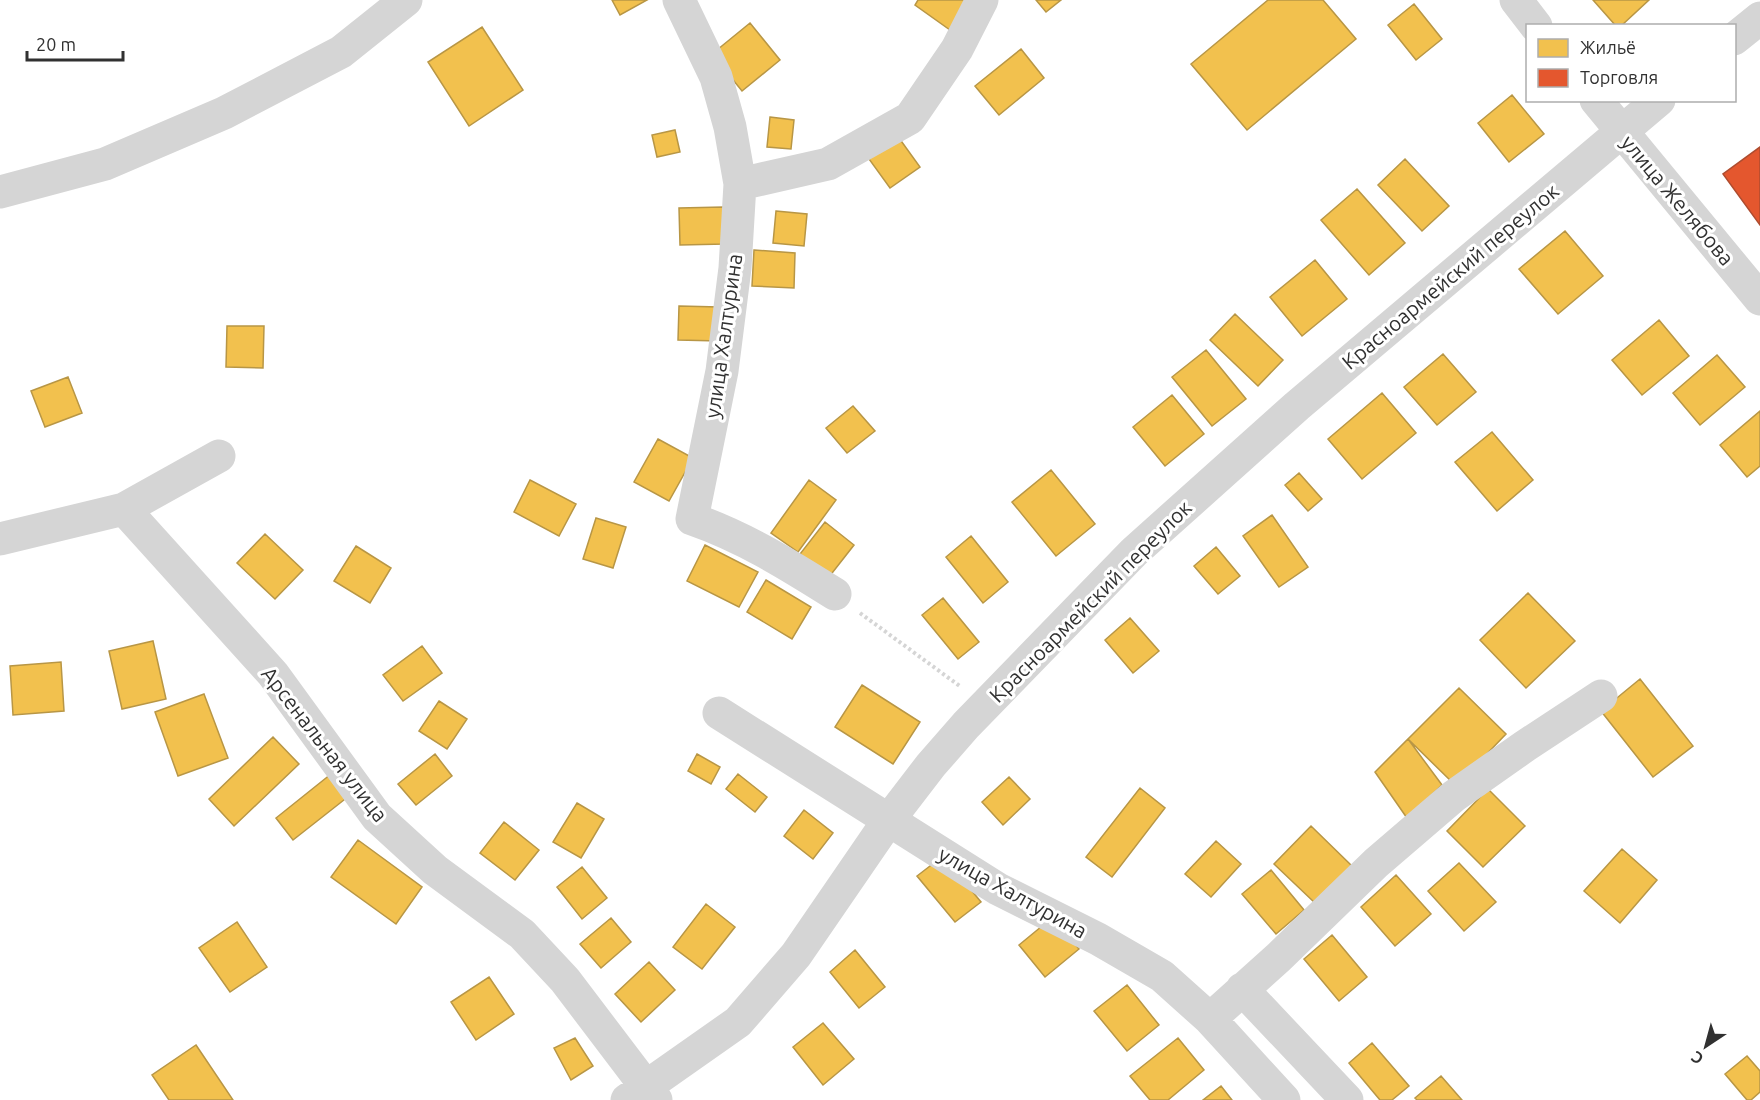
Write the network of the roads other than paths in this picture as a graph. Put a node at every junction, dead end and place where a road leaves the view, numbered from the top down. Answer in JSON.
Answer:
{"nodes":[{"id":1,"x":406,"y":0,"type":"edge"},
{"id":2,"x":679,"y":0,"type":"edge"},
{"id":3,"x":982,"y":0,"type":"edge"},
{"id":4,"x":1516,"y":0,"type":"edge"},
{"id":5,"x":1760,"y":18,"type":"edge"},
{"id":6,"x":1534,"y":24,"type":"edge"},
{"id":7,"x":1736,"y":37,"type":"edge"},
{"id":8,"x":1598,"y":102,"type":"edge"},
{"id":9,"x":1657,"y":102,"type":"edge"},
{"id":10,"x":1621,"y":131,"type":"junction"},
{"id":11,"x":740,"y":184,"type":"junction"},
{"id":12,"x":0,"y":192,"type":"edge"},
{"id":13,"x":1760,"y":299,"type":"edge"},
{"id":14,"x":219,"y":456,"type":"dead end"},
{"id":15,"x":124,"y":509,"type":"junction"},
{"id":16,"x":0,"y":539,"type":"edge"},
{"id":17,"x":836,"y":594,"type":"road end"},
{"id":18,"x":1601,"y":696,"type":"dead end"},
{"id":19,"x":718,"y":713,"type":"dead end"},
{"id":20,"x":888,"y":821,"type":"junction"},
{"id":21,"x":1242,"y":989,"type":"junction"},
{"id":22,"x":1210,"y":1019,"type":"junction"},
{"id":23,"x":643,"y":1096,"type":"edge"},
{"id":24,"x":1284,"y":1100,"type":"edge"},
{"id":25,"x":1347,"y":1100,"type":"edge"}],
"edges":[{"from":1,"to":12,"type":"street"},
{"from":2,"to":11,"type":"street","name":"улица Халтурина"},
{"from":3,"to":11,"type":"street"},
{"from":4,"to":6,"type":"street"},
{"from":5,"to":7,"type":"street"},
{"from":8,"to":10,"type":"street","name":"улица Желябова"},
{"from":9,"to":10,"type":"street","name":"Красноармейский переулок"},
{"from":10,"to":13,"type":"street","name":"улица Желябова"},
{"from":10,"to":20,"type":"street","name":"Красноармейский переулок"},
{"from":11,"to":17,"type":"street","name":"улица Халтурина"},
{"from":14,"to":15,"type":"street"},
{"from":15,"to":16,"type":"street"},
{"from":15,"to":23,"type":"street","name":"Арсенальная улица"},
{"from":18,"to":21,"type":"street"},
{"from":19,"to":20,"type":"street","name":"улица Халтурина"},
{"from":20,"to":22,"type":"street","name":"улица Халтурина"},
{"from":20,"to":23,"type":"street","name":"Красноармейский переулок"},
{"from":21,"to":22,"type":"street"},
{"from":21,"to":25,"type":"street"},
{"from":22,"to":24,"type":"street","name":"улица Халтурина"}]}
